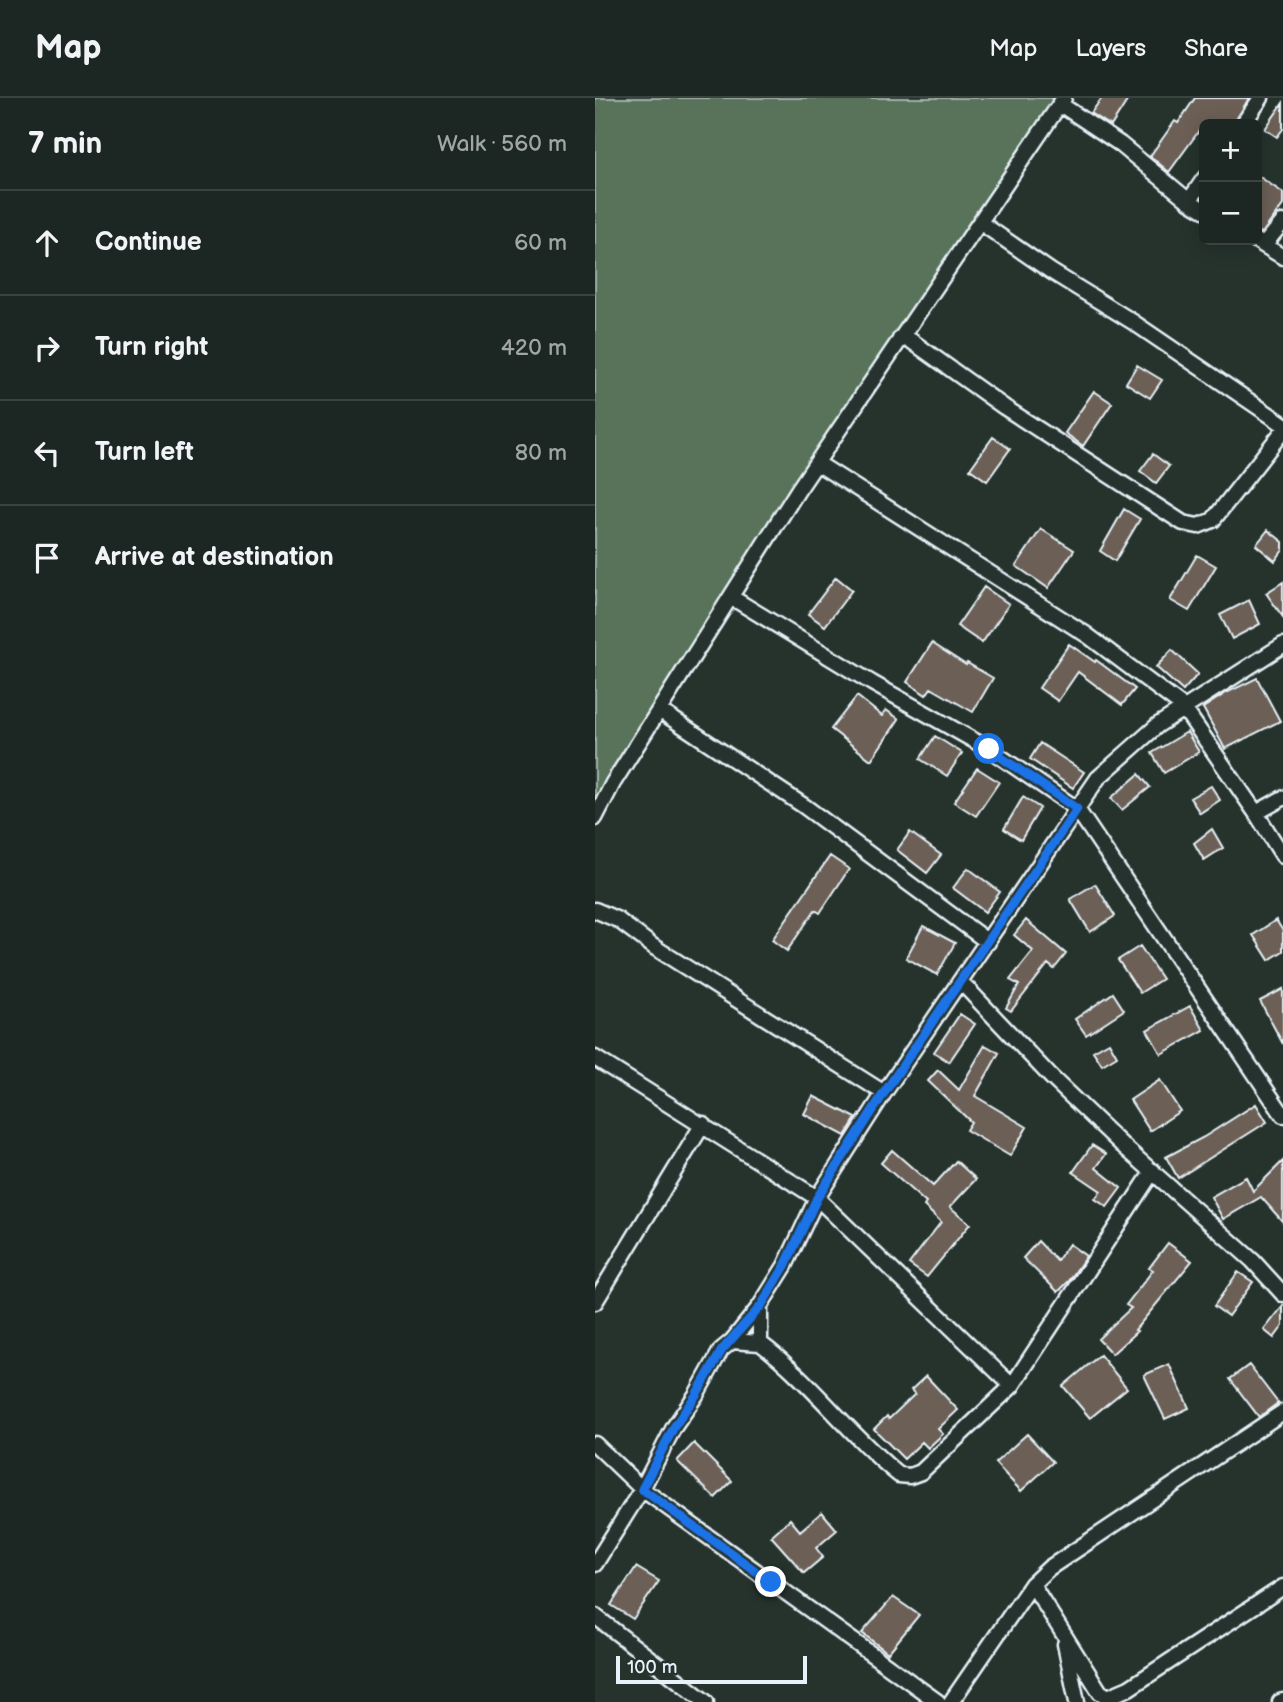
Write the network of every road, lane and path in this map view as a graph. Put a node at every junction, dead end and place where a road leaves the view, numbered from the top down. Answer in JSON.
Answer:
{"nodes":[{"id":1,"x":1261,"y":98,"type":"edge"},
{"id":2,"x":1062,"y":101,"type":"edge"},
{"id":3,"x":1246,"y":119,"type":"edge"},
{"id":4,"x":1202,"y":182,"type":"edge"},
{"id":5,"x":1189,"y":201,"type":"junction"},
{"id":6,"x":1199,"y":207,"type":"edge"},
{"id":7,"x":1283,"y":222,"type":"edge"},
{"id":8,"x":981,"y":223,"type":"junction"},
{"id":9,"x":1262,"y":240,"type":"edge"},
{"id":10,"x":1262,"y":244,"type":"edge"},
{"id":11,"x":1283,"y":257,"type":"edge"},
{"id":12,"x":900,"y":339,"type":"junction"},
{"id":13,"x":1283,"y":424,"type":"edge"},
{"id":14,"x":1283,"y":431,"type":"edge"},
{"id":15,"x":817,"y":463,"type":"junction"},
{"id":16,"x":731,"y":597,"type":"junction"},
{"id":17,"x":1283,"y":645,"type":"edge"},
{"id":18,"x":1183,"y":708,"type":"junction"},
{"id":19,"x":659,"y":710,"type":"junction"},
{"id":20,"x":1283,"y":798,"type":"edge"},
{"id":21,"x":1077,"y":809,"type":"junction"},
{"id":22,"x":1256,"y":813,"type":"junction"},
{"id":23,"x":595,"y":818,"type":"edge"},
{"id":24,"x":1283,"y":856,"type":"edge"},
{"id":25,"x":595,"y":910,"type":"edge"},
{"id":26,"x":988,"y":942,"type":"junction"},
{"id":27,"x":961,"y":982,"type":"junction"},
{"id":28,"x":595,"y":1058,"type":"edge"},
{"id":29,"x":884,"y":1093,"type":"junction"},
{"id":30,"x":1283,"y":1115,"type":"edge"},
{"id":31,"x":703,"y":1124,"type":"junction"},
{"id":32,"x":1153,"y":1171,"type":"junction"},
{"id":33,"x":817,"y":1198,"type":"junction"},
{"id":34,"x":597,"y":1292,"type":"edge"},
{"id":35,"x":1283,"y":1294,"type":"edge"},
{"id":36,"x":761,"y":1306,"type":"junction"},
{"id":37,"x":732,"y":1340,"type":"junction"},
{"id":38,"x":760,"y":1343,"type":"junction"},
{"id":39,"x":1012,"y":1386,"type":"junction"},
{"id":40,"x":1283,"y":1412,"type":"edge"},
{"id":41,"x":595,"y":1444,"type":"edge"},
{"id":42,"x":642,"y":1489,"type":"junction"},
{"id":43,"x":595,"y":1564,"type":"edge"},
{"id":44,"x":1032,"y":1584,"type":"junction"},
{"id":45,"x":1283,"y":1587,"type":"edge"},
{"id":46,"x":595,"y":1616,"type":"edge"},
{"id":47,"x":1062,"y":1632,"type":"junction"},
{"id":48,"x":706,"y":1702,"type":"edge"},
{"id":49,"x":938,"y":1702,"type":"edge"},
{"id":50,"x":951,"y":1702,"type":"edge"},
{"id":51,"x":1077,"y":1702,"type":"edge"}],
"edges":[{"from":1,"to":3,"type":"street"},
{"from":2,"to":5,"type":"street"},
{"from":2,"to":8,"type":"street"},
{"from":4,"to":5,"type":"street"},
{"from":5,"to":6,"type":"street"},
{"from":7,"to":9,"type":"street"},
{"from":8,"to":12,"type":"street"},
{"from":8,"to":13,"type":"street"},
{"from":10,"to":11,"type":"street"},
{"from":12,"to":14,"type":"street"},
{"from":12,"to":15,"type":"street"},
{"from":15,"to":16,"type":"street"},
{"from":15,"to":18,"type":"street"},
{"from":16,"to":19,"type":"street"},
{"from":16,"to":21,"type":"street"},
{"from":17,"to":18,"type":"street"},
{"from":18,"to":21,"type":"street"},
{"from":18,"to":22,"type":"street"},
{"from":19,"to":23,"type":"street"},
{"from":19,"to":26,"type":"street"},
{"from":20,"to":22,"type":"street"},
{"from":21,"to":26,"type":"street"},
{"from":21,"to":30,"type":"street"},
{"from":22,"to":24,"type":"street"},
{"from":25,"to":29,"type":"street"},
{"from":26,"to":27,"type":"street"},
{"from":27,"to":29,"type":"street"},
{"from":27,"to":32,"type":"street"},
{"from":28,"to":31,"type":"street"},
{"from":29,"to":33,"type":"street"},
{"from":31,"to":33,"type":"street"},
{"from":31,"to":34,"type":"street"},
{"from":32,"to":35,"type":"street"},
{"from":32,"to":39,"type":"street"},
{"from":33,"to":36,"type":"street"},
{"from":33,"to":39,"type":"street"},
{"from":36,"to":37,"type":"street"},
{"from":36,"to":38,"type":"street"},
{"from":37,"to":38,"type":"street"},
{"from":37,"to":42,"type":"street"},
{"from":38,"to":39,"type":"street"},
{"from":40,"to":44,"type":"street"},
{"from":41,"to":42,"type":"street"},
{"from":42,"to":43,"type":"street"},
{"from":42,"to":49,"type":"street"},
{"from":44,"to":47,"type":"street"},
{"from":44,"to":50,"type":"street"},
{"from":45,"to":47,"type":"street"},
{"from":46,"to":48,"type":"street"},
{"from":47,"to":51,"type":"street"}]}
